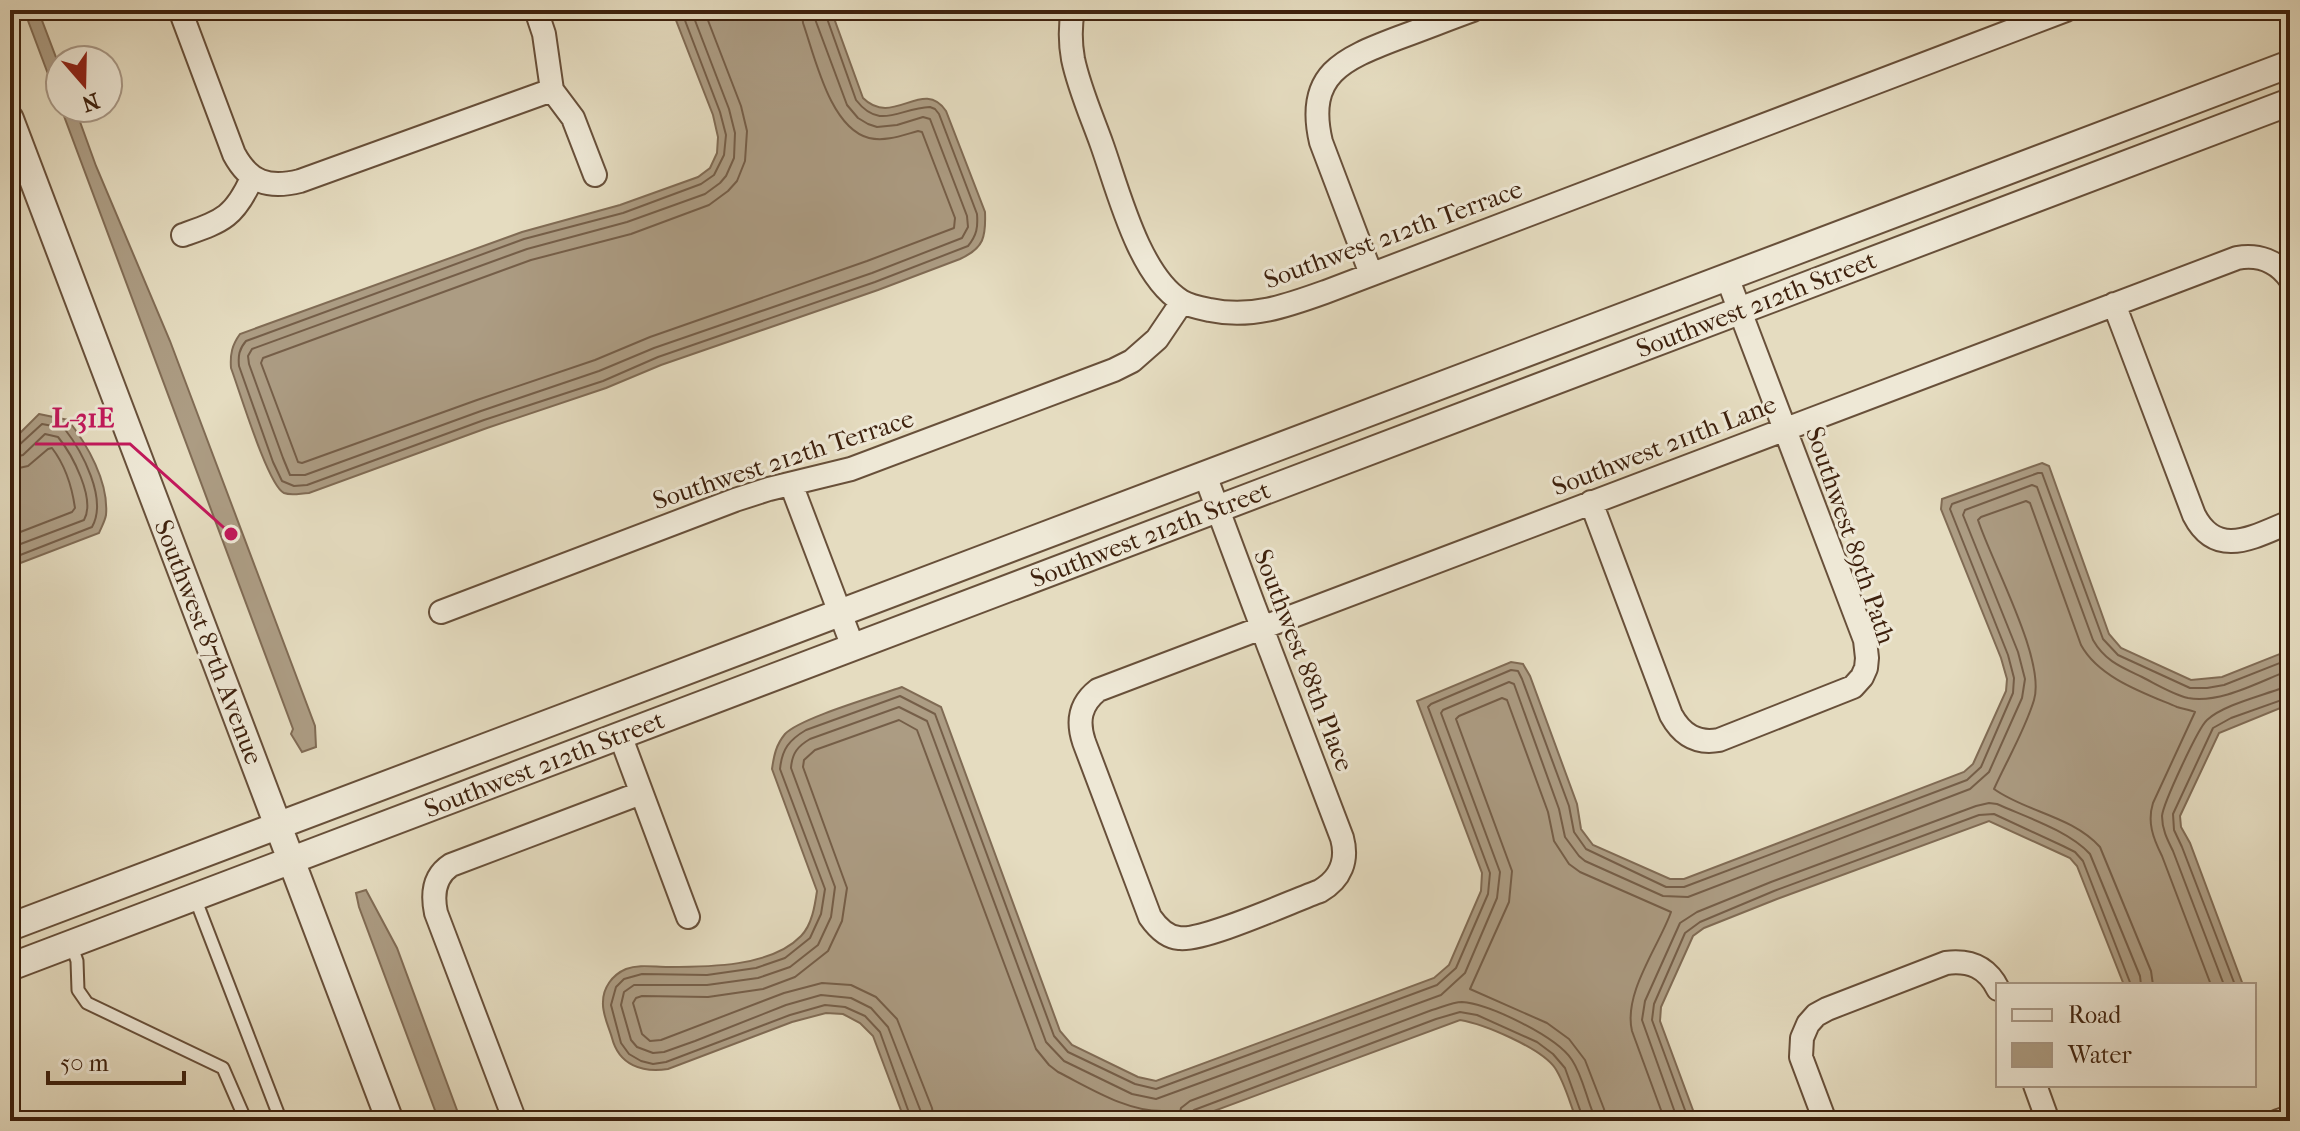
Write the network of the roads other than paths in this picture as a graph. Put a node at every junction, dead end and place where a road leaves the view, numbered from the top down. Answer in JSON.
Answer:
{"nodes":[{"id":1,"x":180,"y":10,"type":"edge"},
{"id":2,"x":536,"y":10,"type":"edge"},
{"id":3,"x":1073,"y":10,"type":"edge"},
{"id":4,"x":1473,"y":10,"type":"edge"},
{"id":5,"x":2066,"y":10,"type":"edge"},
{"id":6,"x":2290,"y":64,"type":"edge"},
{"id":7,"x":552,"y":90,"type":"junction"},
{"id":8,"x":2290,"y":102,"type":"edge"},
{"id":9,"x":10,"y":119,"type":"edge"},
{"id":10,"x":595,"y":175,"type":"dead end"},
{"id":11,"x":252,"y":178,"type":"junction"},
{"id":12,"x":183,"y":235,"type":"dead end"},
{"id":13,"x":1371,"y":274,"type":"junction"},
{"id":14,"x":1727,"y":277,"type":"junction"},
{"id":15,"x":2290,"y":279,"type":"edge"},
{"id":16,"x":1182,"y":302,"type":"junction"},
{"id":17,"x":2114,"y":304,"type":"junction"},
{"id":18,"x":1739,"y":310,"type":"junction"},
{"id":19,"x":1784,"y":429,"type":"junction"},
{"id":20,"x":1205,"y":475,"type":"junction"},
{"id":21,"x":791,"y":484,"type":"junction"},
{"id":22,"x":1591,"y":502,"type":"junction"},
{"id":23,"x":1217,"y":508,"type":"junction"},
{"id":24,"x":2290,"y":522,"type":"edge"},
{"id":25,"x":441,"y":612,"type":"dead end"},
{"id":26,"x":840,"y":613,"type":"junction"},
{"id":27,"x":1262,"y":627,"type":"junction"},
{"id":28,"x":853,"y":647,"type":"junction"},
{"id":29,"x":620,"y":735,"type":"junction"},
{"id":30,"x":641,"y":793,"type":"junction"},
{"id":31,"x":278,"y":825,"type":"junction"},
{"id":32,"x":292,"y":860,"type":"junction"},
{"id":33,"x":194,"y":897,"type":"junction"},
{"id":34,"x":688,"y":917,"type":"dead end"},
{"id":35,"x":10,"y":927,"type":"edge"},
{"id":36,"x":1170,"y":936,"type":"joint"},
{"id":37,"x":71,"y":944,"type":"junction"},
{"id":38,"x":10,"y":967,"type":"edge"},
{"id":39,"x":1996,"y":986,"type":"edge"},
{"id":40,"x":2036,"y":1087,"type":"edge"},
{"id":41,"x":2290,"y":1117,"type":"edge"},
{"id":42,"x":246,"y":1121,"type":"edge"},
{"id":43,"x":281,"y":1121,"type":"edge"},
{"id":44,"x":390,"y":1121,"type":"edge"},
{"id":45,"x":515,"y":1121,"type":"edge"},
{"id":46,"x":1825,"y":1121,"type":"edge"},
{"id":47,"x":2048,"y":1121,"type":"edge"},
{"id":48,"x":2278,"y":1121,"type":"edge"}],
"edges":[{"from":1,"to":11,"type":"street"},
{"from":2,"to":7,"type":"street"},
{"from":3,"to":16,"type":"street"},
{"from":4,"to":13,"type":"street"},
{"from":5,"to":13,"type":"street","name":"Southwest 212th Terrace"},
{"from":6,"to":14,"type":"street","name":"Southwest 212th Street"},
{"from":7,"to":10,"type":"street"},
{"from":7,"to":11,"type":"street"},
{"from":8,"to":18,"type":"street","name":"Southwest 212th Street"},
{"from":9,"to":31,"type":"street","name":"Southwest 87th Avenue"},
{"from":11,"to":12,"type":"street"},
{"from":13,"to":16,"type":"street","name":"Southwest 212th Terrace"},
{"from":14,"to":18,"type":"street","name":"Southwest 89th Path"},
{"from":14,"to":20,"type":"street","name":"Southwest 212th Street"},
{"from":15,"to":17,"type":"street","name":"Southwest 211th Lane"},
{"from":16,"to":21,"type":"street","name":"Southwest 212th Terrace"},
{"from":17,"to":19,"type":"street","name":"Southwest 211th Lane"},
{"from":17,"to":24,"type":"street"},
{"from":18,"to":19,"type":"street","name":"Southwest 89th Path"},
{"from":18,"to":23,"type":"street","name":"Southwest 212th Street"},
{"from":19,"to":22,"type":"street","name":"Southwest 211th Lane"},
{"from":19,"to":22,"type":"street","name":"Southwest 89th Path"},
{"from":20,"to":23,"type":"street","name":"Southwest 88th Place"},
{"from":20,"to":26,"type":"street","name":"Southwest 212th Street"},
{"from":21,"to":25,"type":"street","name":"Southwest 212th Terrace"},
{"from":21,"to":26,"type":"street"},
{"from":22,"to":27,"type":"street","name":"Southwest 211th Lane"},
{"from":23,"to":27,"type":"street","name":"Southwest 88th Place"},
{"from":23,"to":28,"type":"street","name":"Southwest 212th Street"},
{"from":26,"to":28,"type":"street"},
{"from":26,"to":31,"type":"street","name":"Southwest 212th Street"},
{"from":27,"to":36,"type":"street","name":"Southwest 88th Place"},
{"from":27,"to":36,"type":"street","name":"Southwest 211th Lane"},
{"from":28,"to":29,"type":"street","name":"Southwest 212th Street"},
{"from":29,"to":30,"type":"street"},
{"from":29,"to":32,"type":"street","name":"Southwest 212th Street"},
{"from":30,"to":34,"type":"street"},
{"from":30,"to":45,"type":"street"},
{"from":31,"to":32,"type":"street","name":"Southwest 87th Avenue"},
{"from":31,"to":35,"type":"street","name":"Southwest 212th Street"},
{"from":32,"to":33,"type":"street","name":"Southwest 212th Street"},
{"from":32,"to":44,"type":"street","name":"Southwest 87th Avenue"},
{"from":33,"to":37,"type":"street","name":"Southwest 212th Street"},
{"from":33,"to":43,"type":"lane"},
{"from":37,"to":38,"type":"street","name":"Southwest 212th Street"},
{"from":37,"to":42,"type":"lane"},
{"from":39,"to":46,"type":"street"},
{"from":40,"to":47,"type":"street"},
{"from":41,"to":48,"type":"street"}]}
